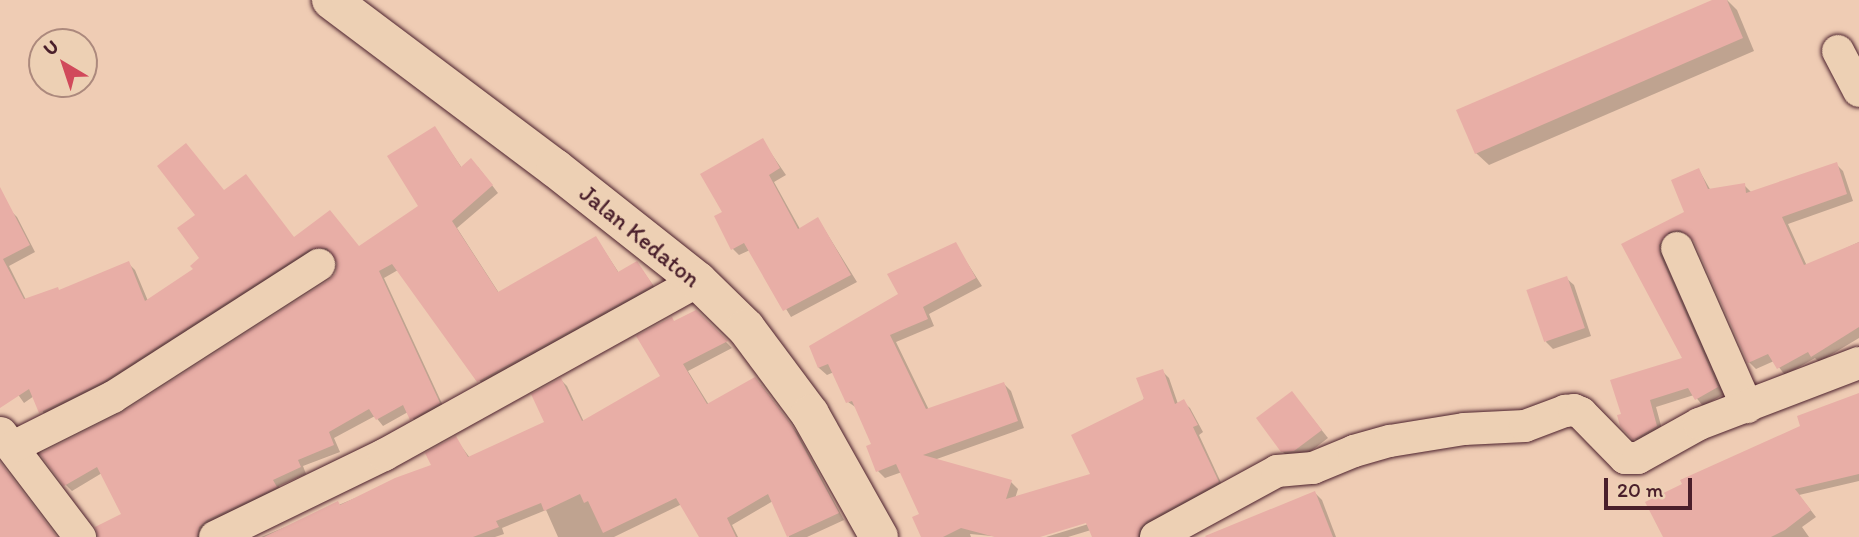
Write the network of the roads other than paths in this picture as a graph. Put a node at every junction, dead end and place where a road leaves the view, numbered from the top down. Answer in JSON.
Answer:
{"nodes":[{"id":1,"x":331,"y":0,"type":"edge"},
{"id":2,"x":1838,"y":51,"type":"dead end"},
{"id":3,"x":1859,"y":91,"type":"edge"},
{"id":4,"x":1677,"y":248,"type":"dead end"},
{"id":5,"x":319,"y":265,"type":"dead end"},
{"id":6,"x":698,"y":281,"type":"junction"},
{"id":7,"x":1859,"y":363,"type":"edge"},
{"id":8,"x":1747,"y":407,"type":"junction"},
{"id":9,"x":6,"y":439,"type":"edge"},
{"id":10,"x":80,"y":537,"type":"edge"},
{"id":11,"x":215,"y":537,"type":"edge"},
{"id":12,"x":879,"y":537,"type":"edge"},
{"id":13,"x":1156,"y":537,"type":"edge"}],
"edges":[{"from":1,"to":6,"type":"street","name":"Jalan Kedaton"},
{"from":2,"to":3,"type":"street"},
{"from":4,"to":8,"type":"street"},
{"from":5,"to":9,"type":"street"},
{"from":6,"to":11,"type":"street"},
{"from":6,"to":12,"type":"street","name":"Jalan Kedaton"},
{"from":7,"to":8,"type":"street"},
{"from":8,"to":13,"type":"street"},
{"from":9,"to":10,"type":"street"}]}
